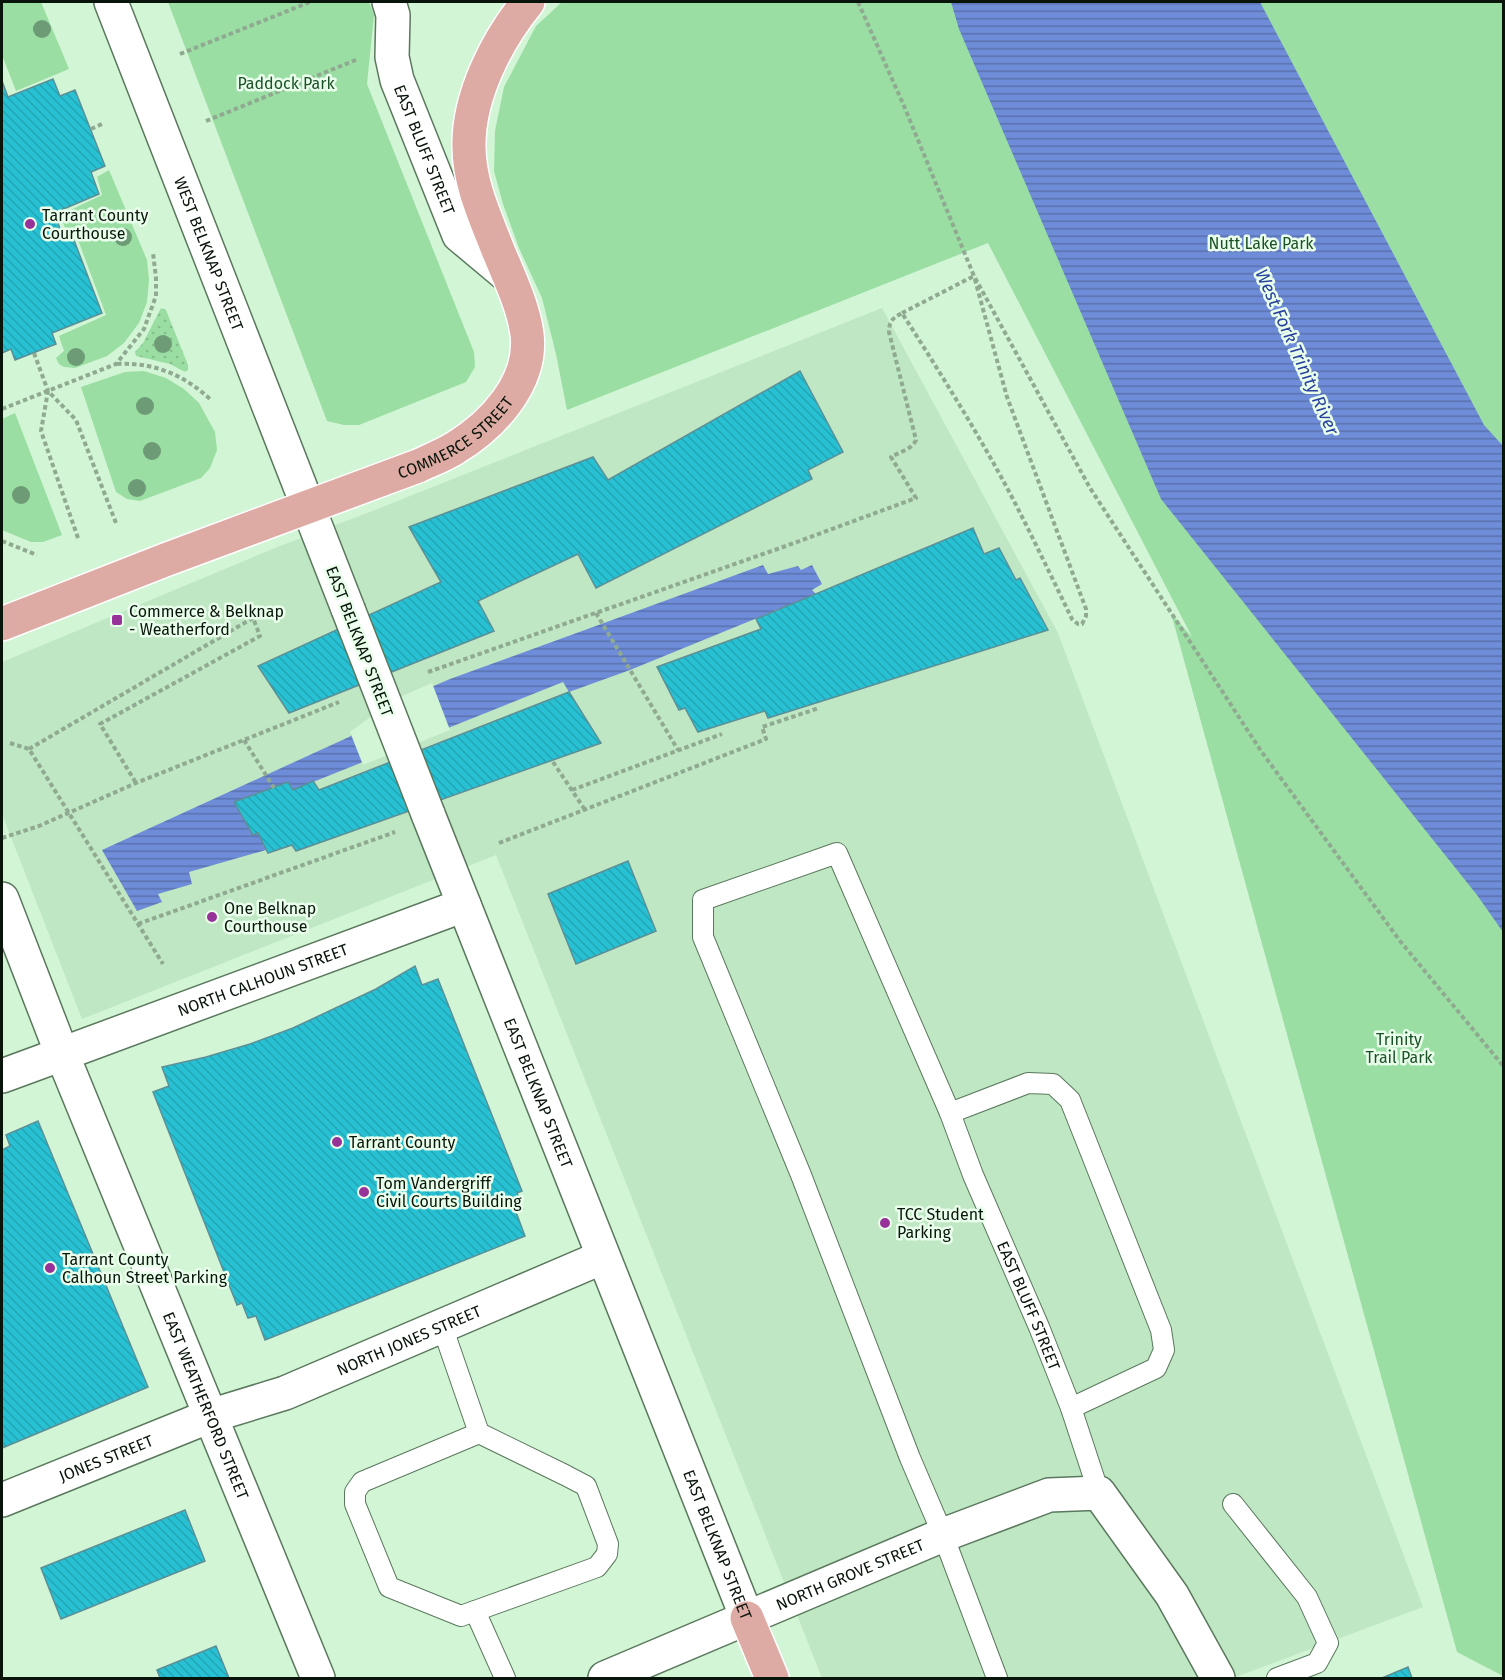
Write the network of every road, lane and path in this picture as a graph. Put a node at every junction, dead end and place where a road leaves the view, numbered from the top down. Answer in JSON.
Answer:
{"nodes":[{"id":1,"x":111,"y":2,"type":"edge"},
{"id":2,"x":310,"y":2,"type":"edge"},
{"id":3,"x":389,"y":2,"type":"edge"},
{"id":4,"x":528,"y":2,"type":"edge"},
{"id":5,"x":858,"y":2,"type":"edge"},
{"id":6,"x":180,"y":54,"type":"dead end"},
{"id":7,"x":350,"y":62,"type":"dead end"},
{"id":8,"x":206,"y":121,"type":"dead end"},
{"id":9,"x":102,"y":124,"type":"dead end"},
{"id":10,"x":91,"y":129,"type":"dead end"},
{"id":11,"x":153,"y":253,"type":"dead end"},
{"id":12,"x":508,"y":276,"type":"junction"},
{"id":13,"x":974,"y":276,"type":"junction"},
{"id":14,"x":902,"y":313,"type":"junction"},
{"id":15,"x":34,"y":353,"type":"dead end"},
{"id":16,"x":116,"y":364,"type":"junction"},
{"id":17,"x":48,"y":391,"type":"junction"},
{"id":18,"x":212,"y":401,"type":"dead end"},
{"id":19,"x":2,"y":410,"type":"edge"},
{"id":20,"x":307,"y":507,"type":"junction"},
{"id":21,"x":116,"y":523,"type":"dead end"},
{"id":22,"x":78,"y":538,"type":"dead end"},
{"id":23,"x":2,"y":541,"type":"edge"},
{"id":24,"x":37,"y":555,"type":"dead end"},
{"id":25,"x":596,"y":613,"type":"junction"},
{"id":26,"x":2,"y":624,"type":"edge"},
{"id":27,"x":428,"y":672,"type":"dead end"},
{"id":28,"x":339,"y":702,"type":"dead end"},
{"id":29,"x":819,"y":708,"type":"dead end"},
{"id":30,"x":722,"y":734,"type":"dead end"},
{"id":31,"x":244,"y":740,"type":"junction"},
{"id":32,"x":10,"y":743,"type":"dead end"},
{"id":33,"x":29,"y":749,"type":"junction"},
{"id":34,"x":678,"y":750,"type":"junction"},
{"id":35,"x":553,"y":762,"type":"dead end"},
{"id":36,"x":136,"y":783,"type":"junction"},
{"id":37,"x":274,"y":788,"type":"dead end"},
{"id":38,"x":572,"y":790,"type":"junction"},
{"id":39,"x":585,"y":810,"type":"junction"},
{"id":40,"x":68,"y":813,"type":"junction"},
{"id":41,"x":395,"y":832,"type":"dead end"},
{"id":42,"x":2,"y":838,"type":"edge"},
{"id":43,"x":499,"y":843,"type":"dead end"},
{"id":44,"x":2,"y":899,"type":"edge"},
{"id":45,"x":464,"y":905,"type":"junction"},
{"id":46,"x":138,"y":924,"type":"junction"},
{"id":47,"x":163,"y":964,"type":"dead end"},
{"id":48,"x":62,"y":1054,"type":"junction"},
{"id":49,"x":1503,"y":1067,"type":"edge"},
{"id":50,"x":2,"y":1076,"type":"edge"},
{"id":51,"x":950,"y":1113,"type":"junction"},
{"id":52,"x":603,"y":1257,"type":"junction"},
{"id":53,"x":442,"y":1326,"type":"junction"},
{"id":54,"x":1071,"y":1408,"type":"junction"},
{"id":55,"x":210,"y":1416,"type":"junction"},
{"id":56,"x":479,"y":1433,"type":"junction"},
{"id":57,"x":1099,"y":1493,"type":"junction"},
{"id":58,"x":2,"y":1500,"type":"edge"},
{"id":59,"x":1233,"y":1504,"type":"dead end"},
{"id":60,"x":943,"y":1535,"type":"junction"},
{"id":61,"x":476,"y":1611,"type":"junction"},
{"id":62,"x":747,"y":1618,"type":"junction"},
{"id":63,"x":318,"y":1678,"type":"edge"},
{"id":64,"x":505,"y":1678,"type":"edge"},
{"id":65,"x":605,"y":1678,"type":"edge"},
{"id":66,"x":772,"y":1678,"type":"edge"},
{"id":67,"x":997,"y":1678,"type":"edge"},
{"id":68,"x":1218,"y":1678,"type":"edge"},
{"id":69,"x":1277,"y":1678,"type":"edge"}],
"edges":[{"from":1,"to":20,"type":"main road","name":"WEST BELKNAP STREET"},
{"from":2,"to":6,"type":"path"},
{"from":3,"to":12,"type":"main road","name":"EAST BLUFF STREET"},
{"from":4,"to":12,"type":"main road","name":"COMMERCE STREET"},
{"from":5,"to":13,"type":"path"},
{"from":7,"to":8,"type":"path"},
{"from":9,"to":10,"type":"path"},
{"from":11,"to":16,"type":"path"},
{"from":12,"to":20,"type":"main road","name":"COMMERCE STREET"},
{"from":13,"to":14,"type":"path"},
{"from":13,"to":14,"type":"path"},
{"from":13,"to":49,"type":"path"},
{"from":14,"to":25,"type":"path"},
{"from":15,"to":17,"type":"path"},
{"from":16,"to":17,"type":"path"},
{"from":16,"to":18,"type":"path"},
{"from":17,"to":19,"type":"path"},
{"from":17,"to":21,"type":"path"},
{"from":17,"to":22,"type":"path"},
{"from":20,"to":26,"type":"main road","name":"COMMERCE STREET"},
{"from":20,"to":45,"type":"main road","name":"EAST BELKNAP STREET","bridge":true},
{"from":23,"to":24,"type":"path"},
{"from":25,"to":27,"type":"path"},
{"from":25,"to":34,"type":"path"},
{"from":28,"to":31,"type":"path"},
{"from":29,"to":39,"type":"path"},
{"from":30,"to":34,"type":"path"},
{"from":31,"to":36,"type":"path"},
{"from":31,"to":37,"type":"path"},
{"from":32,"to":33,"type":"path"},
{"from":33,"to":36,"type":"path"},
{"from":33,"to":40,"type":"path"},
{"from":34,"to":38,"type":"path"},
{"from":35,"to":38,"type":"path"},
{"from":36,"to":40,"type":"path"},
{"from":38,"to":39,"type":"path"},
{"from":39,"to":43,"type":"path"},
{"from":40,"to":42,"type":"path"},
{"from":40,"to":46,"type":"path"},
{"from":41,"to":46,"type":"path"},
{"from":44,"to":48,"type":"main road","name":"EAST WEATHERFORD STREET"},
{"from":45,"to":48,"type":"main road","name":"NORTH CALHOUN STREET"},
{"from":45,"to":52,"type":"main road","name":"EAST BELKNAP STREET"},
{"from":46,"to":47,"type":"path"},
{"from":48,"to":50,"type":"main road","name":"NORTH CALHOUN STREET"},
{"from":48,"to":55,"type":"main road","name":"EAST WEATHERFORD STREET"},
{"from":51,"to":54,"type":"lane","name":"EAST BLUFF STREET"},
{"from":51,"to":54,"type":"lane"},
{"from":51,"to":60,"type":"lane","name":"EAST BLUFF STREET"},
{"from":52,"to":53,"type":"main road","name":"NORTH JONES STREET"},
{"from":52,"to":62,"type":"main road","name":"EAST BELKNAP STREET"},
{"from":53,"to":55,"type":"main road","name":"NORTH JONES STREET"},
{"from":53,"to":56,"type":"lane"},
{"from":54,"to":57,"type":"lane","name":"EAST BLUFF STREET"},
{"from":55,"to":58,"type":"main road","name":"JONES STREET"},
{"from":55,"to":63,"type":"main road","name":"EAST WEATHERFORD STREET"},
{"from":56,"to":61,"type":"lane"},
{"from":56,"to":61,"type":"lane"},
{"from":57,"to":60,"type":"main road","name":"NORTH GROVE STREET"},
{"from":57,"to":68,"type":"main road","name":"EAST BLUFF STREET"},
{"from":59,"to":69,"type":"lane"},
{"from":60,"to":62,"type":"main road","name":"NORTH GROVE STREET"},
{"from":60,"to":67,"type":"lane"},
{"from":61,"to":64,"type":"lane"},
{"from":62,"to":65,"type":"main road","name":"NORTH GROVE STREET"},
{"from":62,"to":66,"type":"main road","name":"EAST BELKNAP STREET"}]}
